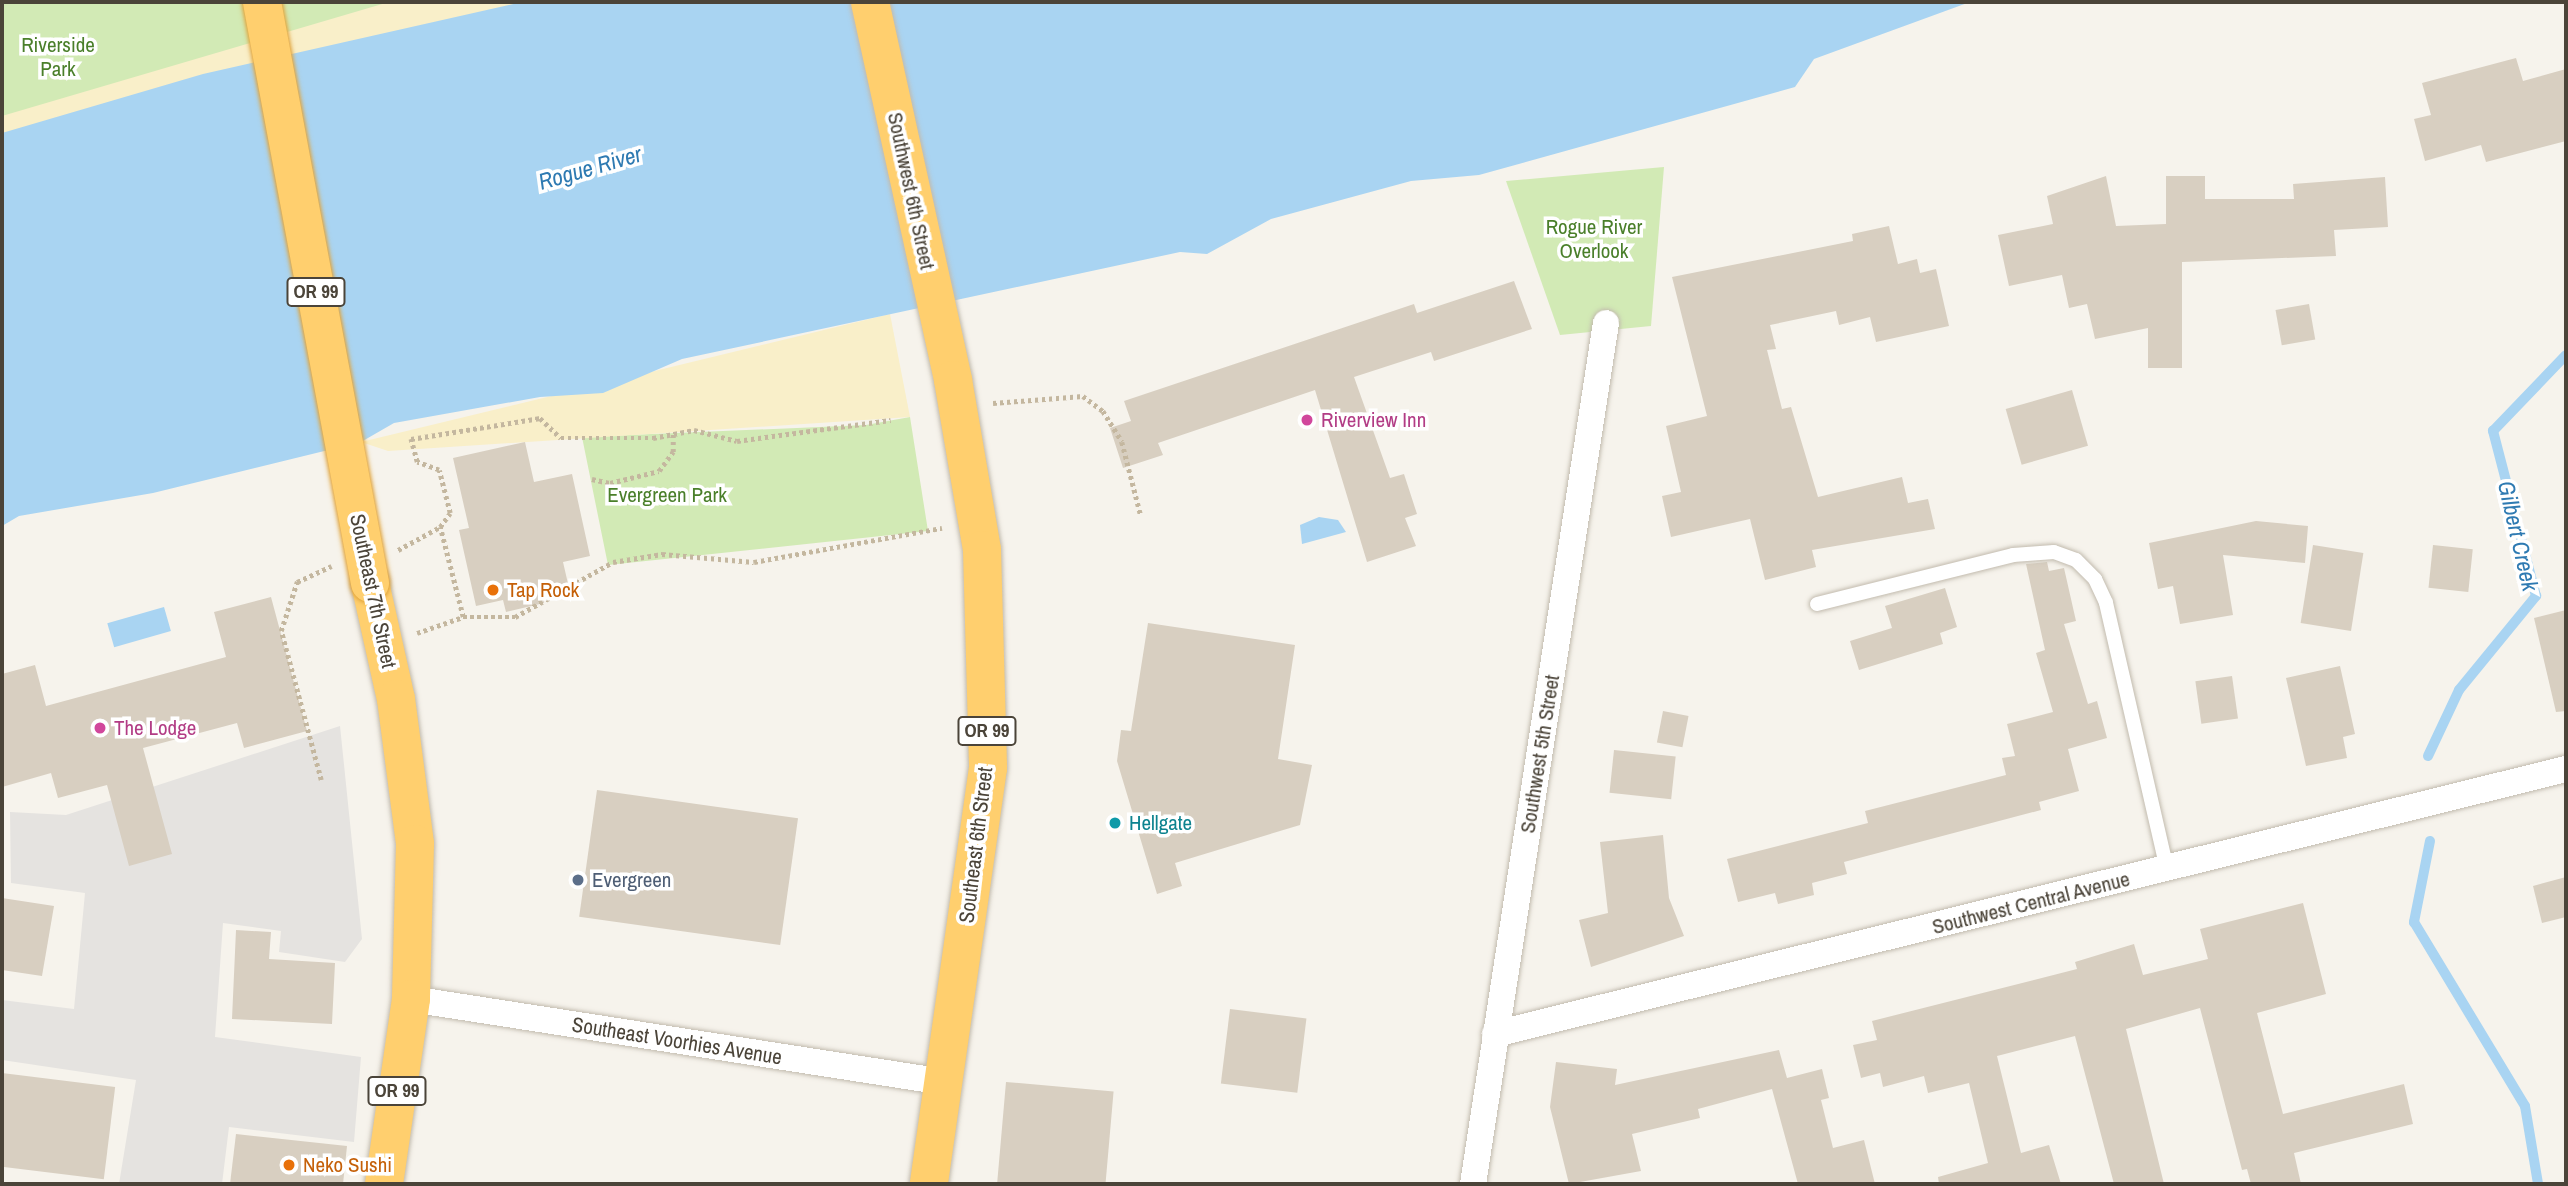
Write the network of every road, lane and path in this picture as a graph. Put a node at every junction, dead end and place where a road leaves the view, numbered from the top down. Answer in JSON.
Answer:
{"nodes":[{"id":1,"x":262,"y":2,"type":"edge"},
{"id":2,"x":870,"y":2,"type":"edge"},
{"id":3,"x":1606,"y":323,"type":"dead end"},
{"id":4,"x":953,"y":380,"type":"joint"},
{"id":5,"x":993,"y":404,"type":"dead end"},
{"id":6,"x":891,"y":420,"type":"dead end"},
{"id":7,"x":673,"y":434,"type":"junction"},
{"id":8,"x":592,"y":480,"type":"dead end"},
{"id":9,"x":1141,"y":516,"type":"dead end"},
{"id":10,"x":978,"y":521,"type":"junction"},
{"id":11,"x":440,"y":527,"type":"junction"},
{"id":12,"x":394,"y":552,"type":"dead end"},
{"id":13,"x":336,"y":564,"type":"dead end"},
{"id":14,"x":1817,"y":604,"type":"dead end"},
{"id":15,"x":463,"y":617,"type":"junction"},
{"id":16,"x":383,"y":640,"type":"junction"},
{"id":17,"x":2566,"y":769,"type":"edge"},
{"id":18,"x":321,"y":780,"type":"dead end"},
{"id":19,"x":2167,"y":870,"type":"junction"},
{"id":20,"x":411,"y":999,"type":"junction"},
{"id":21,"x":1495,"y":1034,"type":"junction"},
{"id":22,"x":944,"y":1082,"type":"junction"},
{"id":23,"x":384,"y":1184,"type":"edge"},
{"id":24,"x":929,"y":1184,"type":"edge"},
{"id":25,"x":1472,"y":1184,"type":"edge"}],
"edges":[{"from":1,"to":16,"type":"highway","name":"Southeast 7th Street","number":"OR 99","bridge":true},
{"from":2,"to":4,"type":"highway","name":"Southwest 6th Street","number":"OR 99"},
{"from":3,"to":21,"type":"street","name":"Southwest 5th Street"},
{"from":4,"to":10,"type":"highway","name":"Southeast 6th Street","number":"OR 99"},
{"from":5,"to":9,"type":"path"},
{"from":6,"to":7,"type":"path"},
{"from":7,"to":8,"type":"path"},
{"from":7,"to":11,"type":"path"},
{"from":10,"to":15,"type":"path"},
{"from":10,"to":22,"type":"highway","name":"Southeast 6th Street","number":"OR 99"},
{"from":11,"to":12,"type":"path"},
{"from":11,"to":15,"type":"path"},
{"from":13,"to":18,"type":"path"},
{"from":14,"to":19,"type":"lane"},
{"from":15,"to":16,"type":"path"},
{"from":16,"to":20,"type":"highway","name":"Southeast 7th Street","number":"OR 99"},
{"from":17,"to":19,"type":"street","name":"Southwest Central Avenue"},
{"from":19,"to":21,"type":"street","name":"Southwest Central Avenue"},
{"from":20,"to":22,"type":"street","name":"Southeast Voorhies Avenue"},
{"from":20,"to":23,"type":"highway","name":"Southeast 7th Street","number":"OR 99"},
{"from":21,"to":25,"type":"street","name":"Southwest 5th Street"},
{"from":22,"to":24,"type":"highway","name":"Southeast 6th Street","number":"OR 99"}]}
